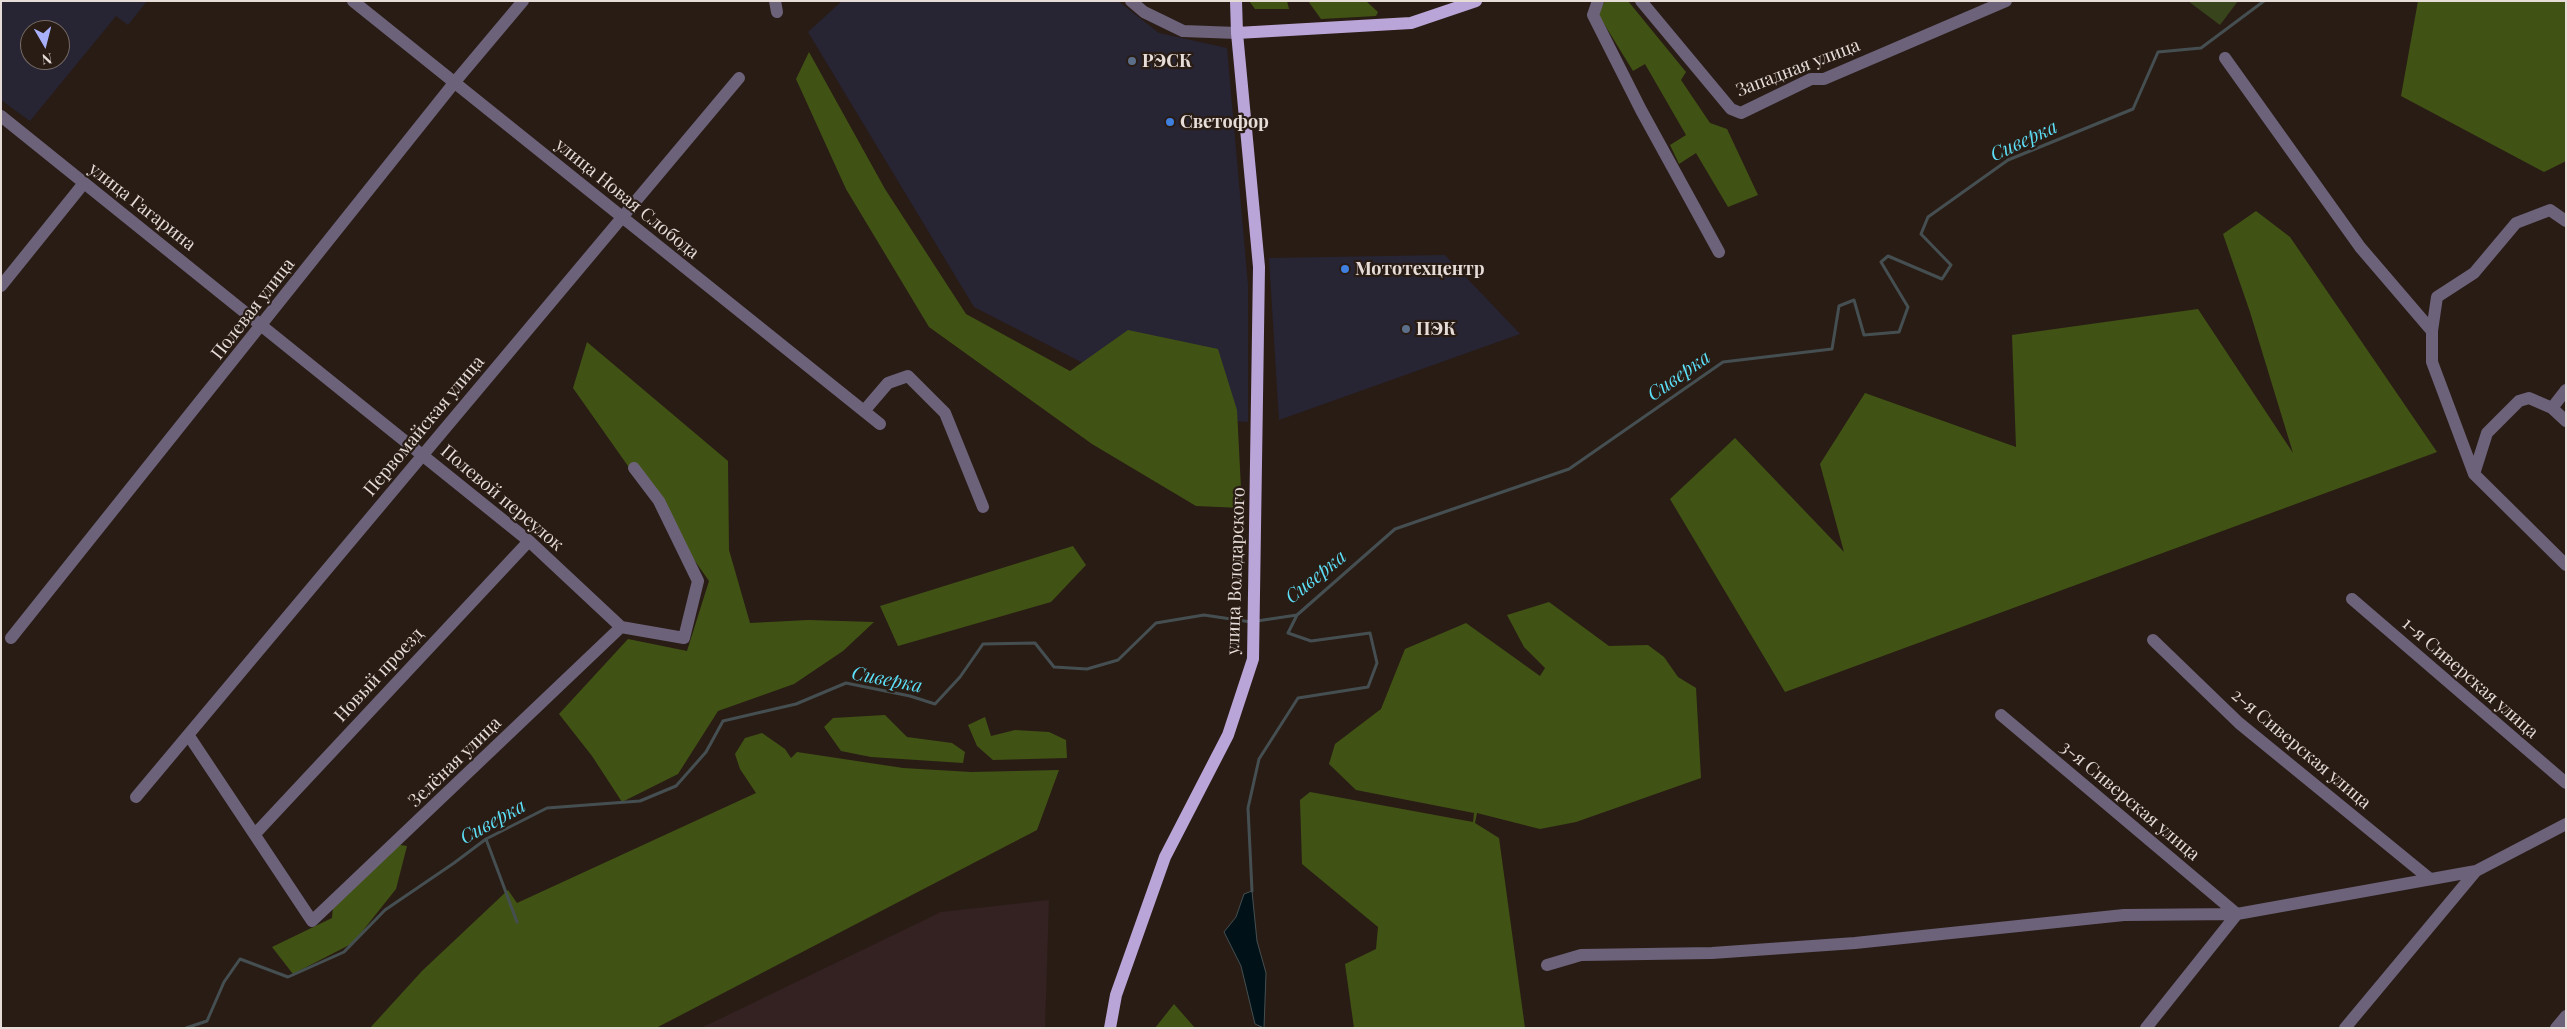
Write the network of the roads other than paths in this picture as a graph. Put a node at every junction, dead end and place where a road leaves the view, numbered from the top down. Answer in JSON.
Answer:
{"nodes":[{"id":1,"x":353,"y":1,"type":"edge"},
{"id":2,"x":523,"y":1,"type":"edge"},
{"id":3,"x":1131,"y":1,"type":"edge"},
{"id":4,"x":1236,"y":1,"type":"edge"},
{"id":5,"x":1476,"y":1,"type":"edge"},
{"id":6,"x":1598,"y":1,"type":"edge"},
{"id":7,"x":1641,"y":1,"type":"edge"},
{"id":8,"x":2006,"y":1,"type":"edge"},
{"id":9,"x":1236,"y":33,"type":"junction"},
{"id":10,"x":2225,"y":58,"type":"dead end"},
{"id":11,"x":739,"y":78,"type":"dead end"},
{"id":12,"x":454,"y":83,"type":"junction"},
{"id":13,"x":1,"y":116,"type":"edge"},
{"id":14,"x":84,"y":183,"type":"junction"},
{"id":15,"x":622,"y":218,"type":"junction"},
{"id":16,"x":2566,"y":221,"type":"edge"},
{"id":17,"x":1719,"y":252,"type":"dead end"},
{"id":18,"x":1,"y":286,"type":"edge"},
{"id":19,"x":263,"y":325,"type":"junction"},
{"id":20,"x":2432,"y":331,"type":"junction"},
{"id":21,"x":2566,"y":390,"type":"edge"},
{"id":22,"x":2552,"y":408,"type":"junction"},
{"id":23,"x":864,"y":411,"type":"junction"},
{"id":24,"x":2566,"y":421,"type":"edge"},
{"id":25,"x":880,"y":424,"type":"dead end"},
{"id":26,"x":423,"y":455,"type":"junction"},
{"id":27,"x":634,"y":468,"type":"dead end"},
{"id":28,"x":2474,"y":474,"type":"junction"},
{"id":29,"x":983,"y":507,"type":"dead end"},
{"id":30,"x":529,"y":541,"type":"junction"},
{"id":31,"x":2566,"y":564,"type":"edge"},
{"id":32,"x":2352,"y":599,"type":"dead end"},
{"id":33,"x":621,"y":627,"type":"junction"},
{"id":34,"x":11,"y":638,"type":"dead end"},
{"id":35,"x":2154,"y":640,"type":"dead end"},
{"id":36,"x":2001,"y":715,"type":"dead end"},
{"id":37,"x":189,"y":736,"type":"junction"},
{"id":38,"x":2566,"y":783,"type":"edge"},
{"id":39,"x":136,"y":797,"type":"dead end"},
{"id":40,"x":2566,"y":824,"type":"edge"},
{"id":41,"x":255,"y":834,"type":"junction"},
{"id":42,"x":2476,"y":871,"type":"junction"},
{"id":43,"x":2430,"y":879,"type":"junction"},
{"id":44,"x":2237,"y":914,"type":"junction"},
{"id":45,"x":1547,"y":966,"type":"dead end"},
{"id":46,"x":2566,"y":1016,"type":"edge"},
{"id":47,"x":1110,"y":1028,"type":"edge"},
{"id":48,"x":2146,"y":1028,"type":"edge"},
{"id":49,"x":2345,"y":1028,"type":"edge"},
{"id":50,"x":2556,"y":1028,"type":"edge"}],
"edges":[{"from":1,"to":12,"type":"street","name":"улица Новая Слобода"},
{"from":2,"to":12,"type":"street","name":"Полевая улица"},
{"from":3,"to":9,"type":"street"},
{"from":4,"to":9,"type":"main road"},
{"from":5,"to":9,"type":"main road"},
{"from":6,"to":17,"type":"street"},
{"from":7,"to":8,"type":"street","name":"Западная улица"},
{"from":9,"to":47,"type":"main road","name":"улица Володарского"},
{"from":10,"to":20,"type":"street"},
{"from":11,"to":15,"type":"street","name":"Первомайская улица"},
{"from":12,"to":15,"type":"street","name":"улица Новая Слобода"},
{"from":12,"to":19,"type":"street","name":"Полевая улица"},
{"from":13,"to":14,"type":"street","name":"улица Гагарина"},
{"from":14,"to":18,"type":"street"},
{"from":14,"to":19,"type":"street","name":"улица Гагарина"},
{"from":15,"to":23,"type":"street","name":"улица Новая Слобода"},
{"from":15,"to":26,"type":"street","name":"Первомайская улица"},
{"from":16,"to":20,"type":"street"},
{"from":19,"to":26,"type":"street","name":"Полевой переулок"},
{"from":19,"to":34,"type":"street","name":"Полевая улица"},
{"from":20,"to":28,"type":"street"},
{"from":21,"to":22,"type":"street"},
{"from":22,"to":24,"type":"street"},
{"from":22,"to":28,"type":"street"},
{"from":23,"to":25,"type":"street","name":"улица Новая Слобода"},
{"from":23,"to":29,"type":"street"},
{"from":26,"to":30,"type":"street","name":"Полевой переулок"},
{"from":26,"to":37,"type":"street","name":"Первомайская улица"},
{"from":27,"to":33,"type":"street"},
{"from":28,"to":31,"type":"street"},
{"from":30,"to":33,"type":"street","name":"Полевой переулок"},
{"from":30,"to":41,"type":"street","name":"Новый проезд"},
{"from":32,"to":38,"type":"street","name":"1-я Сиверская улица"},
{"from":33,"to":41,"type":"street","name":"Зелёная улица"},
{"from":35,"to":43,"type":"street","name":"2-я Сиверская улица"},
{"from":36,"to":44,"type":"street","name":"3-я Сиверская улица"},
{"from":37,"to":39,"type":"street","name":"Первомайская улица"},
{"from":37,"to":41,"type":"street"},
{"from":40,"to":42,"type":"street"},
{"from":42,"to":43,"type":"street"},
{"from":42,"to":49,"type":"street"},
{"from":43,"to":44,"type":"street"},
{"from":44,"to":45,"type":"street"},
{"from":44,"to":48,"type":"street"},
{"from":46,"to":50,"type":"street"}]}
